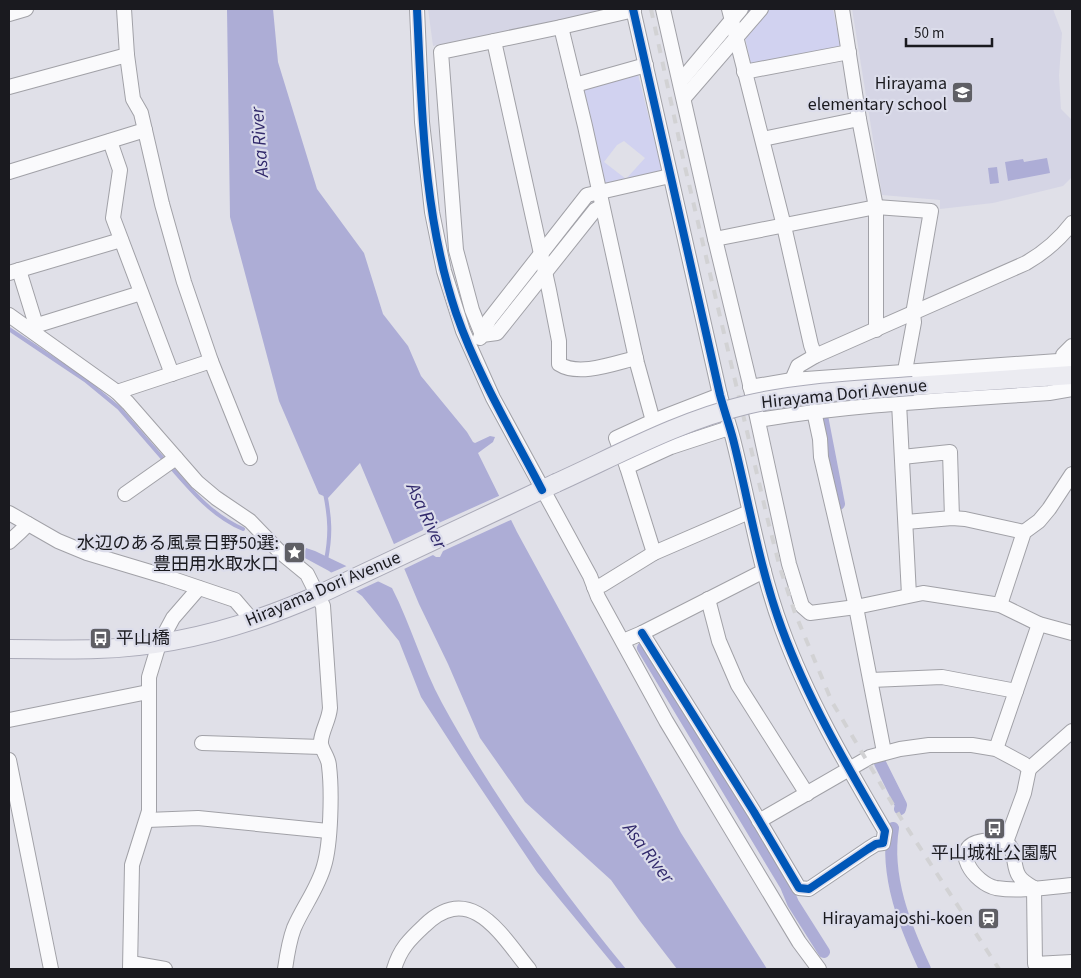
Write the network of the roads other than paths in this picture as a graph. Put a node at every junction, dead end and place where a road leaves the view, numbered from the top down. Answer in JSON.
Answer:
{"nodes":[{"id":1,"x":26,"y":9,"type":"edge"},
{"id":2,"x":124,"y":9,"type":"edge"},
{"id":3,"x":417,"y":9,"type":"edge"},
{"id":4,"x":634,"y":9,"type":"edge"},
{"id":5,"x":663,"y":9,"type":"edge"},
{"id":6,"x":741,"y":9,"type":"edge"},
{"id":7,"x":761,"y":9,"type":"edge"},
{"id":8,"x":842,"y":9,"type":"edge"},
{"id":9,"x":9,"y":14,"type":"edge"},
{"id":10,"x":730,"y":15,"type":"edge"},
{"id":11,"x":561,"y":27,"type":"junction"},
{"id":12,"x":735,"y":38,"type":"junction"},
{"id":13,"x":494,"y":41,"type":"junction"},
{"id":14,"x":849,"y":52,"type":"junction"},
{"id":15,"x":127,"y":55,"type":"junction"},
{"id":16,"x":646,"y":65,"type":"junction"},
{"id":17,"x":744,"y":72,"type":"junction"},
{"id":18,"x":680,"y":82,"type":"junction"},
{"id":19,"x":575,"y":85,"type":"junction"},
{"id":20,"x":9,"y":87,"type":"edge"},
{"id":21,"x":684,"y":98,"type":"junction"},
{"id":22,"x":859,"y":119,"type":"junction"},
{"id":23,"x":145,"y":130,"type":"junction"},
{"id":24,"x":763,"y":139,"type":"junction"},
{"id":25,"x":110,"y":141,"type":"junction"},
{"id":26,"x":9,"y":172,"type":"edge"},
{"id":27,"x":670,"y":176,"type":"junction"},
{"id":28,"x":601,"y":200,"type":"junction"},
{"id":29,"x":876,"y":207,"type":"junction"},
{"id":30,"x":784,"y":226,"type":"junction"},
{"id":31,"x":1071,"y":228,"type":"edge"},
{"id":32,"x":715,"y":239,"type":"junction"},
{"id":33,"x":122,"y":240,"type":"junction"},
{"id":34,"x":541,"y":255,"type":"junction"},
{"id":35,"x":14,"y":272,"type":"edge"},
{"id":36,"x":544,"y":273,"type":"junction"},
{"id":37,"x":142,"y":293,"type":"junction"},
{"id":38,"x":913,"y":314,"type":"junction"},
{"id":39,"x":9,"y":315,"type":"edge"},
{"id":40,"x":32,"y":326,"type":"junction"},
{"id":41,"x":876,"y":330,"type":"junction"},
{"id":42,"x":482,"y":335,"type":"junction"},
{"id":43,"x":1072,"y":346,"type":"edge"},
{"id":44,"x":471,"y":349,"type":"junction"},
{"id":45,"x":816,"y":356,"type":"junction"},
{"id":46,"x":636,"y":358,"type":"junction"},
{"id":47,"x":211,"y":360,"type":"junction"},
{"id":48,"x":1068,"y":360,"type":"edge"},
{"id":49,"x":172,"y":374,"type":"junction"},
{"id":50,"x":1072,"y":375,"type":"edge"},
{"id":51,"x":909,"y":379,"type":"junction"},
{"id":52,"x":792,"y":380,"type":"junction"},
{"id":53,"x":750,"y":387,"type":"junction"},
{"id":54,"x":1072,"y":390,"type":"edge"},
{"id":55,"x":117,"y":392,"type":"junction"},
{"id":56,"x":720,"y":395,"type":"junction"},
{"id":57,"x":899,"y":403,"type":"junction"},
{"id":58,"x":814,"y":411,"type":"junction"},
{"id":59,"x":758,"y":420,"type":"junction"},
{"id":60,"x":653,"y":421,"type":"junction"},
{"id":61,"x":729,"y":428,"type":"junction"},
{"id":62,"x":902,"y":457,"type":"junction"},
{"id":63,"x":250,"y":458,"type":"dead end"},
{"id":64,"x":171,"y":462,"type":"junction"},
{"id":65,"x":627,"y":467,"type":"junction"},
{"id":66,"x":1072,"y":474,"type":"edge"},
{"id":67,"x":545,"y":489,"type":"junction"},
{"id":68,"x":125,"y":494,"type":"dead end"},
{"id":69,"x":749,"y":512,"type":"junction"},
{"id":70,"x":9,"y":513,"type":"edge"},
{"id":71,"x":952,"y":518,"type":"junction"},
{"id":72,"x":906,"y":522,"type":"junction"},
{"id":73,"x":28,"y":524,"type":"junction"},
{"id":74,"x":1024,"y":532,"type":"junction"},
{"id":75,"x":9,"y":542,"type":"edge"},
{"id":76,"x":654,"y":553,"type":"junction"},
{"id":77,"x":764,"y":571,"type":"junction"},
{"id":78,"x":199,"y":588,"type":"junction"},
{"id":79,"x":594,"y":588,"type":"junction"},
{"id":80,"x":325,"y":591,"type":"junction"},
{"id":81,"x":910,"y":595,"type":"junction"},
{"id":82,"x":708,"y":599,"type":"junction"},
{"id":83,"x":1000,"y":605,"type":"junction"},
{"id":84,"x":856,"y":607,"type":"junction"},
{"id":85,"x":253,"y":621,"type":"junction"},
{"id":86,"x":1039,"y":624,"type":"junction"},
{"id":87,"x":642,"y":633,"type":"junction"},
{"id":88,"x":1072,"y":633,"type":"edge"},
{"id":89,"x":623,"y":641,"type":"junction"},
{"id":90,"x":159,"y":644,"type":"junction"},
{"id":91,"x":9,"y":648,"type":"edge"},
{"id":92,"x":871,"y":680,"type":"junction"},
{"id":93,"x":148,"y":692,"type":"junction"},
{"id":94,"x":1016,"y":692,"type":"junction"},
{"id":95,"x":9,"y":720,"type":"edge"},
{"id":96,"x":1072,"y":731,"type":"edge"},
{"id":97,"x":202,"y":743,"type":"dead end"},
{"id":98,"x":321,"y":747,"type":"junction"},
{"id":99,"x":996,"y":749,"type":"junction"},
{"id":100,"x":884,"y":752,"type":"junction"},
{"id":101,"x":9,"y":760,"type":"edge"},
{"id":102,"x":849,"y":769,"type":"junction"},
{"id":103,"x":1029,"y":769,"type":"junction"},
{"id":104,"x":807,"y":794,"type":"junction"},
{"id":105,"x":147,"y":820,"type":"junction"},
{"id":106,"x":759,"y":821,"type":"junction"},
{"id":107,"x":328,"y":831,"type":"junction"},
{"id":108,"x":1006,"y":842,"type":"junction"},
{"id":109,"x":1072,"y":885,"type":"edge"},
{"id":110,"x":1034,"y":888,"type":"junction"},
{"id":111,"x":1072,"y":962,"type":"edge"},
{"id":112,"x":130,"y":966,"type":"edge"},
{"id":113,"x":51,"y":969,"type":"edge"},
{"id":114,"x":165,"y":969,"type":"edge"},
{"id":115,"x":285,"y":969,"type":"edge"},
{"id":116,"x":394,"y":969,"type":"edge"},
{"id":117,"x":529,"y":969,"type":"edge"},
{"id":118,"x":820,"y":969,"type":"edge"}],
"edges":[{"from":1,"to":9,"type":"street"},
{"from":2,"to":15,"type":"street"},
{"from":3,"to":44,"type":"street"},
{"from":4,"to":11,"type":"street"},
{"from":4,"to":16,"type":"street"},
{"from":5,"to":18,"type":"street"},
{"from":6,"to":10,"type":"street"},
{"from":7,"to":12,"type":"street"},
{"from":8,"to":14,"type":"street"},
{"from":10,"to":12,"type":"street"},
{"from":10,"to":18,"type":"street"},
{"from":11,"to":13,"type":"street"},
{"from":11,"to":19,"type":"street"},
{"from":12,"to":17,"type":"street"},
{"from":12,"to":21,"type":"street"},
{"from":13,"to":34,"type":"street"},
{"from":13,"to":42,"type":"street"},
{"from":14,"to":17,"type":"street"},
{"from":14,"to":22,"type":"street"},
{"from":15,"to":20,"type":"street"},
{"from":15,"to":23,"type":"street"},
{"from":16,"to":19,"type":"street"},
{"from":16,"to":27,"type":"street"},
{"from":17,"to":24,"type":"street"},
{"from":18,"to":21,"type":"street"},
{"from":19,"to":28,"type":"street"},
{"from":21,"to":32,"type":"street"},
{"from":22,"to":24,"type":"street"},
{"from":22,"to":29,"type":"street"},
{"from":23,"to":25,"type":"street"},
{"from":23,"to":47,"type":"street"},
{"from":24,"to":30,"type":"street"},
{"from":25,"to":26,"type":"street"},
{"from":25,"to":33,"type":"street"},
{"from":27,"to":28,"type":"street"},
{"from":27,"to":56,"type":"street"},
{"from":28,"to":34,"type":"street"},
{"from":28,"to":36,"type":"street"},
{"from":28,"to":46,"type":"street"},
{"from":29,"to":30,"type":"street"},
{"from":29,"to":38,"type":"street"},
{"from":29,"to":41,"type":"street"},
{"from":30,"to":32,"type":"street"},
{"from":30,"to":45,"type":"street"},
{"from":31,"to":38,"type":"street"},
{"from":32,"to":53,"type":"street"},
{"from":33,"to":35,"type":"street"},
{"from":33,"to":37,"type":"street"},
{"from":34,"to":36,"type":"street"},
{"from":34,"to":42,"type":"street"},
{"from":35,"to":40,"type":"street"},
{"from":36,"to":42,"type":"street"},
{"from":36,"to":46,"type":"street"},
{"from":37,"to":40,"type":"street"},
{"from":37,"to":49,"type":"street"},
{"from":38,"to":41,"type":"street"},
{"from":38,"to":51,"type":"street"},
{"from":39,"to":40,"type":"street"},
{"from":40,"to":55,"type":"street"},
{"from":41,"to":45,"type":"street"},
{"from":42,"to":44,"type":"street"},
{"from":43,"to":48,"type":"street"},
{"from":44,"to":67,"type":"street"},
{"from":45,"to":52,"type":"street"},
{"from":46,"to":60,"type":"street"},
{"from":47,"to":49,"type":"street"},
{"from":47,"to":63,"type":"street"},
{"from":48,"to":51,"type":"street"},
{"from":49,"to":55,"type":"street"},
{"from":50,"to":51,"type":"main road","name":"Hirayama Dori Avenue"},
{"from":51,"to":52,"type":"street"},
{"from":51,"to":57,"type":"street"},
{"from":51,"to":67,"type":"main road","name":"Hirayama Dori Avenue","bridge":true},
{"from":52,"to":53,"type":"street"},
{"from":53,"to":59,"type":"street"},
{"from":54,"to":57,"type":"street"},
{"from":55,"to":64,"type":"street"},
{"from":56,"to":60,"type":"street"},
{"from":56,"to":61,"type":"street"},
{"from":57,"to":58,"type":"street"},
{"from":57,"to":62,"type":"street"},
{"from":58,"to":59,"type":"street"},
{"from":58,"to":84,"type":"street"},
{"from":59,"to":84,"type":"street"},
{"from":60,"to":65,"type":"street"},
{"from":61,"to":65,"type":"street"},
{"from":61,"to":69,"type":"street"},
{"from":62,"to":71,"type":"street"},
{"from":62,"to":72,"type":"street"},
{"from":64,"to":68,"type":"street"},
{"from":64,"to":80,"type":"street"},
{"from":65,"to":76,"type":"street"},
{"from":66,"to":74,"type":"street"},
{"from":67,"to":79,"type":"street"},
{"from":67,"to":80,"type":"main road","name":"Hirayama Dori Avenue"},
{"from":69,"to":76,"type":"street"},
{"from":69,"to":77,"type":"street"},
{"from":70,"to":73,"type":"street"},
{"from":71,"to":72,"type":"street"},
{"from":71,"to":74,"type":"street"},
{"from":72,"to":81,"type":"street"},
{"from":73,"to":75,"type":"street"},
{"from":73,"to":78,"type":"street"},
{"from":74,"to":83,"type":"street"},
{"from":76,"to":79,"type":"street"},
{"from":77,"to":82,"type":"street"},
{"from":77,"to":102,"type":"street"},
{"from":78,"to":85,"type":"street"},
{"from":78,"to":90,"type":"street"},
{"from":79,"to":89,"type":"street"},
{"from":80,"to":85,"type":"main road","name":"Hirayama Dori Avenue"},
{"from":80,"to":98,"type":"street"},
{"from":81,"to":83,"type":"street"},
{"from":81,"to":84,"type":"street"},
{"from":82,"to":87,"type":"street"},
{"from":82,"to":104,"type":"street"},
{"from":83,"to":86,"type":"street"},
{"from":84,"to":92,"type":"street"},
{"from":85,"to":90,"type":"main road","name":"Hirayama Dori Avenue"},
{"from":86,"to":88,"type":"street"},
{"from":86,"to":94,"type":"street"},
{"from":87,"to":89,"type":"street"},
{"from":87,"to":106,"type":"street"},
{"from":89,"to":118,"type":"street"},
{"from":90,"to":91,"type":"main road","name":"Hirayama Dori Avenue"},
{"from":90,"to":93,"type":"street"},
{"from":92,"to":94,"type":"street"},
{"from":92,"to":100,"type":"street"},
{"from":93,"to":95,"type":"street"},
{"from":93,"to":105,"type":"street"},
{"from":94,"to":99,"type":"street"},
{"from":96,"to":103,"type":"street"},
{"from":97,"to":98,"type":"street"},
{"from":98,"to":107,"type":"street"},
{"from":99,"to":100,"type":"street"},
{"from":99,"to":103,"type":"street"},
{"from":100,"to":102,"type":"street"},
{"from":101,"to":113,"type":"street"},
{"from":102,"to":104,"type":"street"},
{"from":102,"to":106,"type":"street"},
{"from":103,"to":108,"type":"street"},
{"from":104,"to":106,"type":"street"},
{"from":105,"to":107,"type":"street"},
{"from":105,"to":112,"type":"street"},
{"from":107,"to":115,"type":"street"},
{"from":108,"to":110,"type":"street"},
{"from":108,"to":110,"type":"street"},
{"from":109,"to":110,"type":"street"},
{"from":110,"to":111,"type":"street"},
{"from":112,"to":114,"type":"street"},
{"from":116,"to":117,"type":"street"}]}
